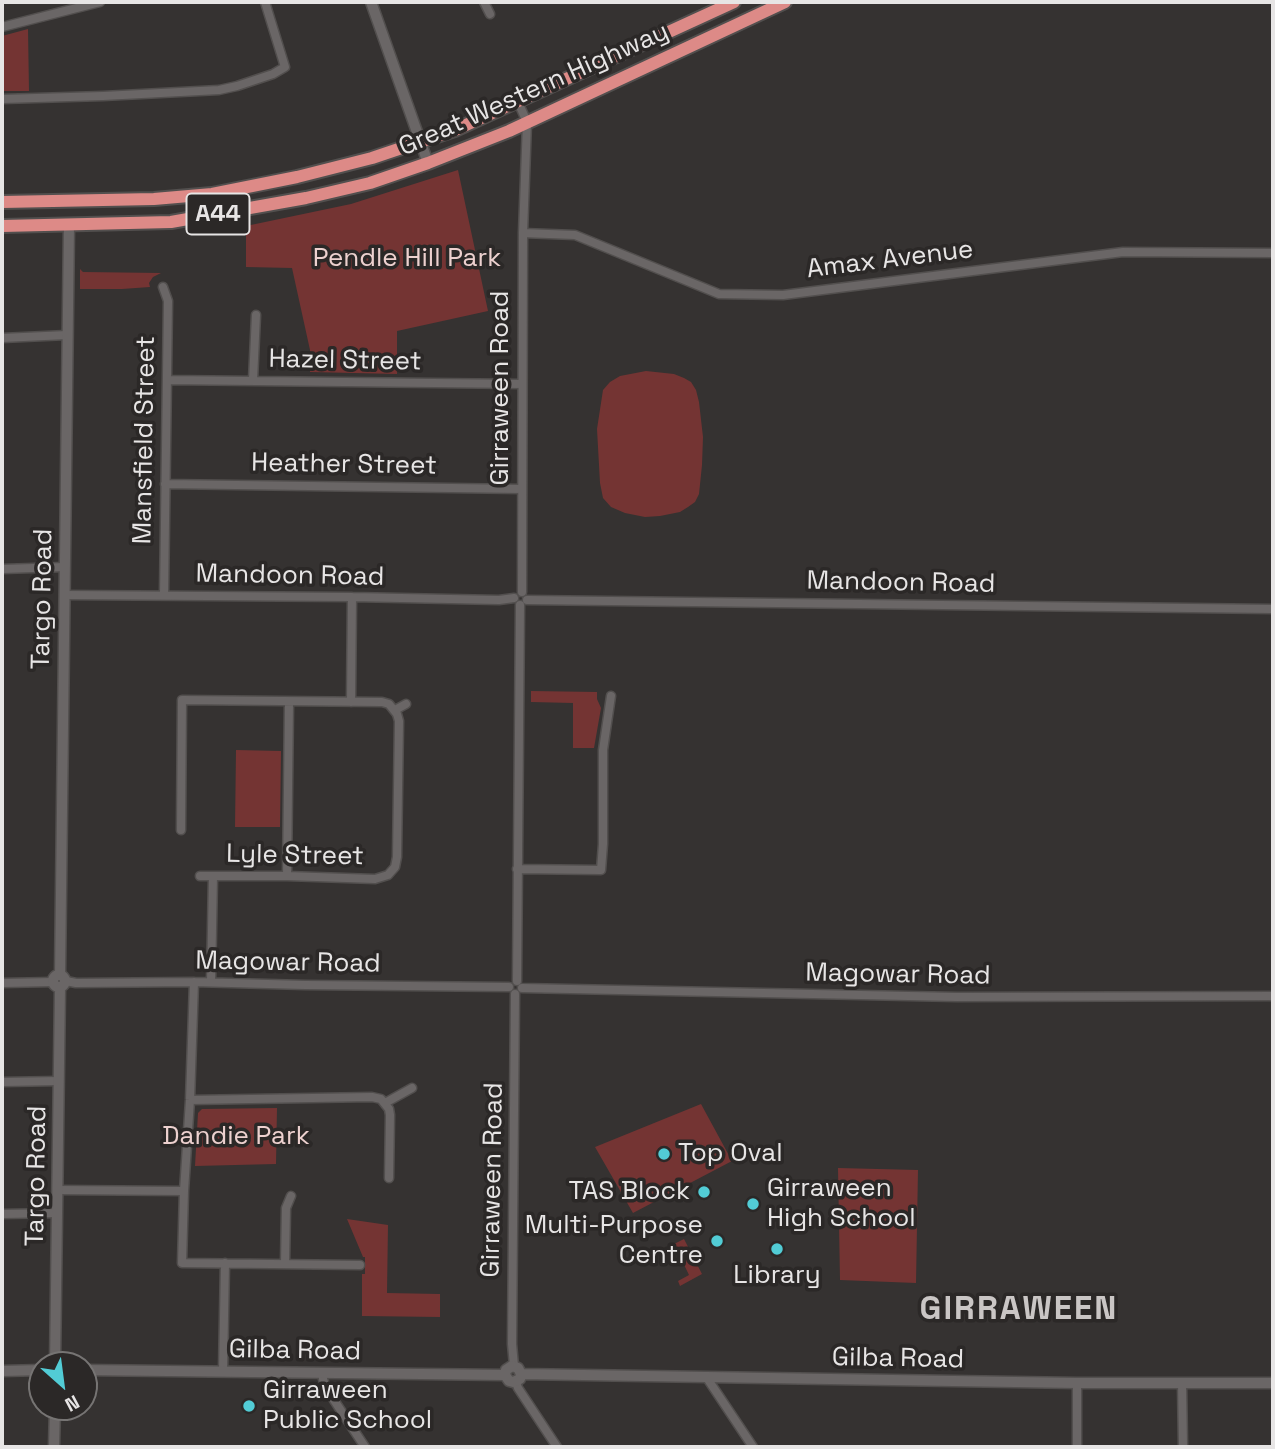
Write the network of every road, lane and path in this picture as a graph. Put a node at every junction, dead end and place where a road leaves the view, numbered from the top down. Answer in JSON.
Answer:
{"nodes":[{"id":1,"x":100,"y":2,"type":"edge"},
{"id":2,"x":265,"y":2,"type":"edge"},
{"id":3,"x":372,"y":2,"type":"edge"},
{"id":4,"x":484,"y":2,"type":"edge"},
{"id":5,"x":734,"y":2,"type":"edge"},
{"id":6,"x":785,"y":2,"type":"edge"},
{"id":7,"x":490,"y":14,"type":"dead end"},
{"id":8,"x":2,"y":27,"type":"edge"},
{"id":9,"x":2,"y":99,"type":"edge"},
{"id":10,"x":518,"y":102,"type":"junction"},
{"id":11,"x":527,"y":122,"type":"junction"},
{"id":12,"x":421,"y":142,"type":"junction"},
{"id":13,"x":428,"y":163,"type":"junction"},
{"id":14,"x":2,"y":202,"type":"edge"},
{"id":15,"x":69,"y":225,"type":"junction"},
{"id":16,"x":2,"y":226,"type":"edge"},
{"id":17,"x":523,"y":233,"type":"junction"},
{"id":18,"x":1273,"y":253,"type":"edge"},
{"id":19,"x":163,"y":287,"type":"dead end"},
{"id":20,"x":256,"y":315,"type":"dead end"},
{"id":21,"x":67,"y":335,"type":"junction"},
{"id":22,"x":2,"y":338,"type":"edge"},
{"id":23,"x":167,"y":380,"type":"junction"},
{"id":24,"x":253,"y":380,"type":"junction"},
{"id":25,"x":522,"y":384,"type":"junction"},
{"id":26,"x":166,"y":484,"type":"junction"},
{"id":27,"x":522,"y":489,"type":"junction"},
{"id":28,"x":65,"y":567,"type":"junction"},
{"id":29,"x":2,"y":569,"type":"edge"},
{"id":30,"x":64,"y":595,"type":"junction"},
{"id":31,"x":164,"y":595,"type":"junction"},
{"id":32,"x":352,"y":597,"type":"junction"},
{"id":33,"x":521,"y":599,"type":"junction"},
{"id":34,"x":1273,"y":608,"type":"edge"},
{"id":35,"x":611,"y":696,"type":"dead end"},
{"id":36,"x":289,"y":702,"type":"junction"},
{"id":37,"x":351,"y":702,"type":"junction"},
{"id":38,"x":406,"y":704,"type":"dead end"},
{"id":39,"x":395,"y":710,"type":"junction"},
{"id":40,"x":181,"y":830,"type":"dead end"},
{"id":41,"x":517,"y":869,"type":"junction"},
{"id":42,"x":200,"y":876,"type":"dead end"},
{"id":43,"x":213,"y":876,"type":"junction"},
{"id":44,"x":287,"y":876,"type":"junction"},
{"id":45,"x":60,"y":981,"type":"junction"},
{"id":46,"x":194,"y":982,"type":"junction"},
{"id":47,"x":211,"y":982,"type":"junction"},
{"id":48,"x":2,"y":983,"type":"edge"},
{"id":49,"x":516,"y":988,"type":"junction"},
{"id":50,"x":1273,"y":996,"type":"edge"},
{"id":51,"x":59,"y":1081,"type":"junction"},
{"id":52,"x":2,"y":1082,"type":"edge"},
{"id":53,"x":412,"y":1088,"type":"dead end"},
{"id":54,"x":190,"y":1100,"type":"junction"},
{"id":55,"x":386,"y":1103,"type":"junction"},
{"id":56,"x":389,"y":1178,"type":"dead end"},
{"id":57,"x":57,"y":1189,"type":"junction"},
{"id":58,"x":184,"y":1191,"type":"junction"},
{"id":59,"x":291,"y":1196,"type":"dead end"},
{"id":60,"x":57,"y":1213,"type":"junction"},
{"id":61,"x":2,"y":1214,"type":"edge"},
{"id":62,"x":225,"y":1263,"type":"junction"},
{"id":63,"x":285,"y":1264,"type":"junction"},
{"id":64,"x":360,"y":1265,"type":"dead end"},
{"id":65,"x":55,"y":1351,"type":"edge"},
{"id":66,"x":28,"y":1370,"type":"edge"},
{"id":67,"x":98,"y":1370,"type":"edge"},
{"id":68,"x":2,"y":1371,"type":"edge"},
{"id":69,"x":223,"y":1371,"type":"junction"},
{"id":70,"x":323,"y":1373,"type":"junction"},
{"id":71,"x":517,"y":1374,"type":"junction"},
{"id":72,"x":707,"y":1378,"type":"junction"},
{"id":73,"x":1182,"y":1382,"type":"junction"},
{"id":74,"x":1077,"y":1383,"type":"junction"},
{"id":75,"x":1273,"y":1384,"type":"edge"},
{"id":76,"x":55,"y":1421,"type":"edge"},
{"id":77,"x":54,"y":1447,"type":"edge"},
{"id":78,"x":365,"y":1447,"type":"edge"},
{"id":79,"x":557,"y":1447,"type":"edge"},
{"id":80,"x":753,"y":1447,"type":"edge"},
{"id":81,"x":1077,"y":1447,"type":"edge"},
{"id":82,"x":1183,"y":1447,"type":"edge"}],
"edges":[{"from":1,"to":8,"type":"street"},
{"from":2,"to":9,"type":"street"},
{"from":3,"to":12,"type":"street"},
{"from":4,"to":7,"type":"street"},
{"from":5,"to":10,"type":"highway","name":"Great Western Highway","number":"A44"},
{"from":6,"to":11,"type":"highway","name":"Great Western Highway","number":"A44"},
{"from":10,"to":11,"type":"street","name":"Girraween Road"},
{"from":10,"to":12,"type":"highway","name":"Great Western Highway","number":"A44"},
{"from":11,"to":13,"type":"highway","name":"Great Western Highway","number":"A44"},
{"from":11,"to":17,"type":"street","name":"Girraween Road"},
{"from":12,"to":13,"type":"street"},
{"from":12,"to":14,"type":"highway","name":"Great Western Highway","number":"A44"},
{"from":13,"to":15,"type":"highway","name":"Great Western Highway","number":"A44"},
{"from":15,"to":16,"type":"highway","name":"Great Western Highway","number":"A44"},
{"from":15,"to":21,"type":"street","name":"Targo Road"},
{"from":17,"to":18,"type":"street","name":"Amax Avenue"},
{"from":17,"to":25,"type":"street","name":"Girraween Road"},
{"from":19,"to":23,"type":"street","name":"Mansfield Street"},
{"from":20,"to":24,"type":"street"},
{"from":21,"to":22,"type":"street"},
{"from":21,"to":28,"type":"street","name":"Targo Road"},
{"from":23,"to":24,"type":"street","name":"Hazel Street"},
{"from":23,"to":26,"type":"street","name":"Mansfield Street"},
{"from":24,"to":25,"type":"street","name":"Hazel Street"},
{"from":25,"to":27,"type":"street","name":"Girraween Road"},
{"from":26,"to":27,"type":"street","name":"Heather Street"},
{"from":26,"to":31,"type":"street","name":"Mansfield Street"},
{"from":27,"to":33,"type":"street","name":"Girraween Road"},
{"from":28,"to":29,"type":"street"},
{"from":28,"to":30,"type":"street","name":"Targo Road"},
{"from":30,"to":31,"type":"street","name":"Mandoon Road"},
{"from":30,"to":45,"type":"street","name":"Targo Road"},
{"from":31,"to":32,"type":"street","name":"Mandoon Road"},
{"from":32,"to":33,"type":"street","name":"Mandoon Road"},
{"from":32,"to":37,"type":"street"},
{"from":33,"to":34,"type":"street","name":"Mandoon Road"},
{"from":33,"to":41,"type":"street","name":"Girraween Road"},
{"from":35,"to":41,"type":"street"},
{"from":36,"to":37,"type":"street"},
{"from":36,"to":40,"type":"street"},
{"from":36,"to":44,"type":"street"},
{"from":37,"to":39,"type":"street"},
{"from":38,"to":39,"type":"street"},
{"from":39,"to":44,"type":"street","name":"Lyle Street"},
{"from":41,"to":49,"type":"street","name":"Girraween Road"},
{"from":42,"to":43,"type":"street","name":"Lyle Street"},
{"from":43,"to":44,"type":"street","name":"Lyle Street"},
{"from":43,"to":47,"type":"street"},
{"from":45,"to":46,"type":"street","name":"Magowar Road"},
{"from":45,"to":48,"type":"street","name":"Magowar Road"},
{"from":45,"to":51,"type":"street","name":"Targo Road"},
{"from":46,"to":47,"type":"street","name":"Magowar Road"},
{"from":46,"to":54,"type":"street"},
{"from":47,"to":49,"type":"street","name":"Magowar Road"},
{"from":49,"to":50,"type":"street","name":"Magowar Road"},
{"from":49,"to":71,"type":"street","name":"Girraween Road"},
{"from":51,"to":52,"type":"street"},
{"from":51,"to":57,"type":"street","name":"Targo Road"},
{"from":53,"to":55,"type":"street"},
{"from":54,"to":55,"type":"street"},
{"from":54,"to":58,"type":"street"},
{"from":55,"to":56,"type":"street"},
{"from":57,"to":58,"type":"street"},
{"from":57,"to":60,"type":"street","name":"Targo Road"},
{"from":58,"to":62,"type":"street"},
{"from":59,"to":63,"type":"street"},
{"from":60,"to":61,"type":"street"},
{"from":60,"to":65,"type":"street","name":"Targo Road"},
{"from":62,"to":63,"type":"street"},
{"from":62,"to":69,"type":"street"},
{"from":63,"to":64,"type":"street"},
{"from":66,"to":68,"type":"street"},
{"from":67,"to":69,"type":"street","name":"Gilba Road"},
{"from":69,"to":70,"type":"street","name":"Gilba Road"},
{"from":70,"to":71,"type":"street","name":"Gilba Road"},
{"from":70,"to":78,"type":"street"},
{"from":71,"to":72,"type":"street","name":"Gilba Road"},
{"from":71,"to":79,"type":"street","name":"Girraween Road"},
{"from":72,"to":74,"type":"street","name":"Gilba Road"},
{"from":72,"to":80,"type":"street"},
{"from":73,"to":74,"type":"street","name":"Gilba Road"},
{"from":73,"to":75,"type":"street","name":"Gilba Road"},
{"from":73,"to":82,"type":"street"},
{"from":74,"to":81,"type":"street"},
{"from":76,"to":77,"type":"street"}]}
